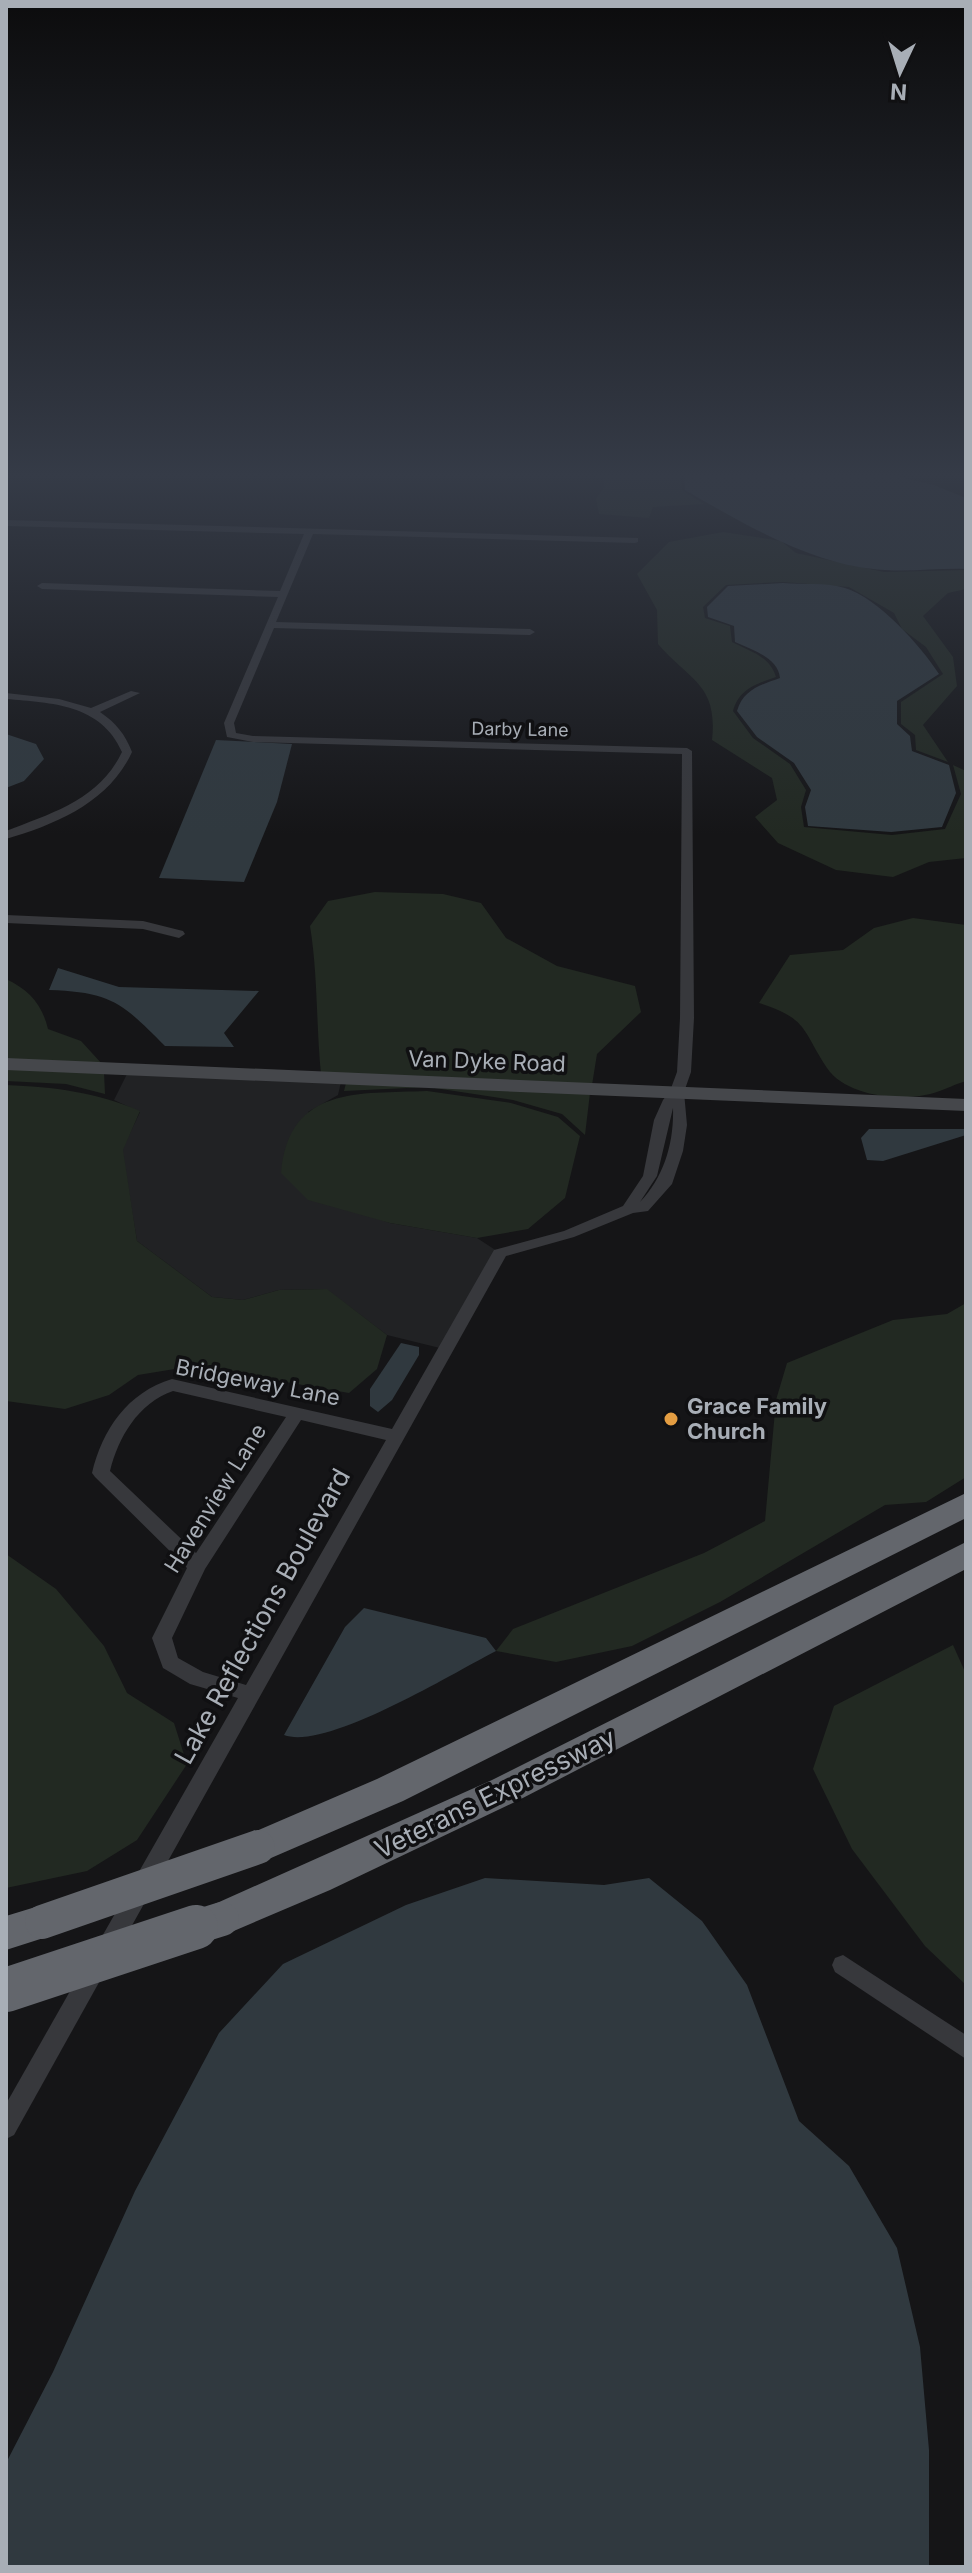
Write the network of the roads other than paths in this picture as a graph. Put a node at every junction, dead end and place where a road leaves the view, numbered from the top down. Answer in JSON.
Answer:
{"nodes":[{"id":1,"x":257,"y":593,"type":"edge"},
{"id":2,"x":285,"y":594,"type":"joint"},
{"id":3,"x":271,"y":625,"type":"junction"},
{"id":4,"x":530,"y":632,"type":"dead end"},
{"id":5,"x":135,"y":693,"type":"dead end"},
{"id":6,"x":6,"y":696,"type":"edge"},
{"id":7,"x":91,"y":712,"type":"junction"},
{"id":8,"x":6,"y":835,"type":"edge"},
{"id":9,"x":6,"y":919,"type":"edge"},
{"id":10,"x":179,"y":934,"type":"dead end"},
{"id":11,"x":6,"y":1064,"type":"edge"},
{"id":12,"x":677,"y":1092,"type":"junction"},
{"id":13,"x":966,"y":1105,"type":"edge"},
{"id":14,"x":297,"y":1413,"type":"junction"},
{"id":15,"x":395,"y":1436,"type":"junction"},
{"id":16,"x":966,"y":1504,"type":"edge"},
{"id":17,"x":966,"y":1554,"type":"edge"},
{"id":18,"x":197,"y":1566,"type":"junction"},
{"id":19,"x":251,"y":1694,"type":"junction"},
{"id":20,"x":6,"y":1933,"type":"edge"},
{"id":21,"x":843,"y":1965,"type":"dead end"},
{"id":22,"x":6,"y":1990,"type":"edge"},
{"id":23,"x":966,"y":2048,"type":"edge"},
{"id":24,"x":6,"y":2127,"type":"edge"}],
"edges":[{"from":1,"to":2,"type":"street"},
{"from":2,"to":3,"type":"street","name":"Darby Lane"},
{"from":3,"to":4,"type":"street"},
{"from":3,"to":12,"type":"street","name":"Darby Lane"},
{"from":5,"to":7,"type":"street"},
{"from":6,"to":7,"type":"street"},
{"from":7,"to":8,"type":"street"},
{"from":9,"to":10,"type":"street"},
{"from":11,"to":12,"type":"main road","name":"Van Dyke Road"},
{"from":12,"to":13,"type":"main road","name":"Van Dyke Road"},
{"from":12,"to":15,"type":"street","name":"Lake Reflections Boulevard"},
{"from":14,"to":15,"type":"street","name":"Bridgeway Lane"},
{"from":14,"to":18,"type":"street","name":"Havenview Lane"},
{"from":14,"to":18,"type":"street","name":"Bridgeway Lane"},
{"from":15,"to":19,"type":"street","name":"Lake Reflections Boulevard"},
{"from":16,"to":20,"type":"highway","bridge":true},
{"from":17,"to":22,"type":"highway","name":"Veterans Expressway","bridge":true},
{"from":18,"to":19,"type":"street","name":"Havenview Lane"},
{"from":19,"to":24,"type":"street","name":"Lake Reflections Boulevard"},
{"from":21,"to":23,"type":"street"}]}
